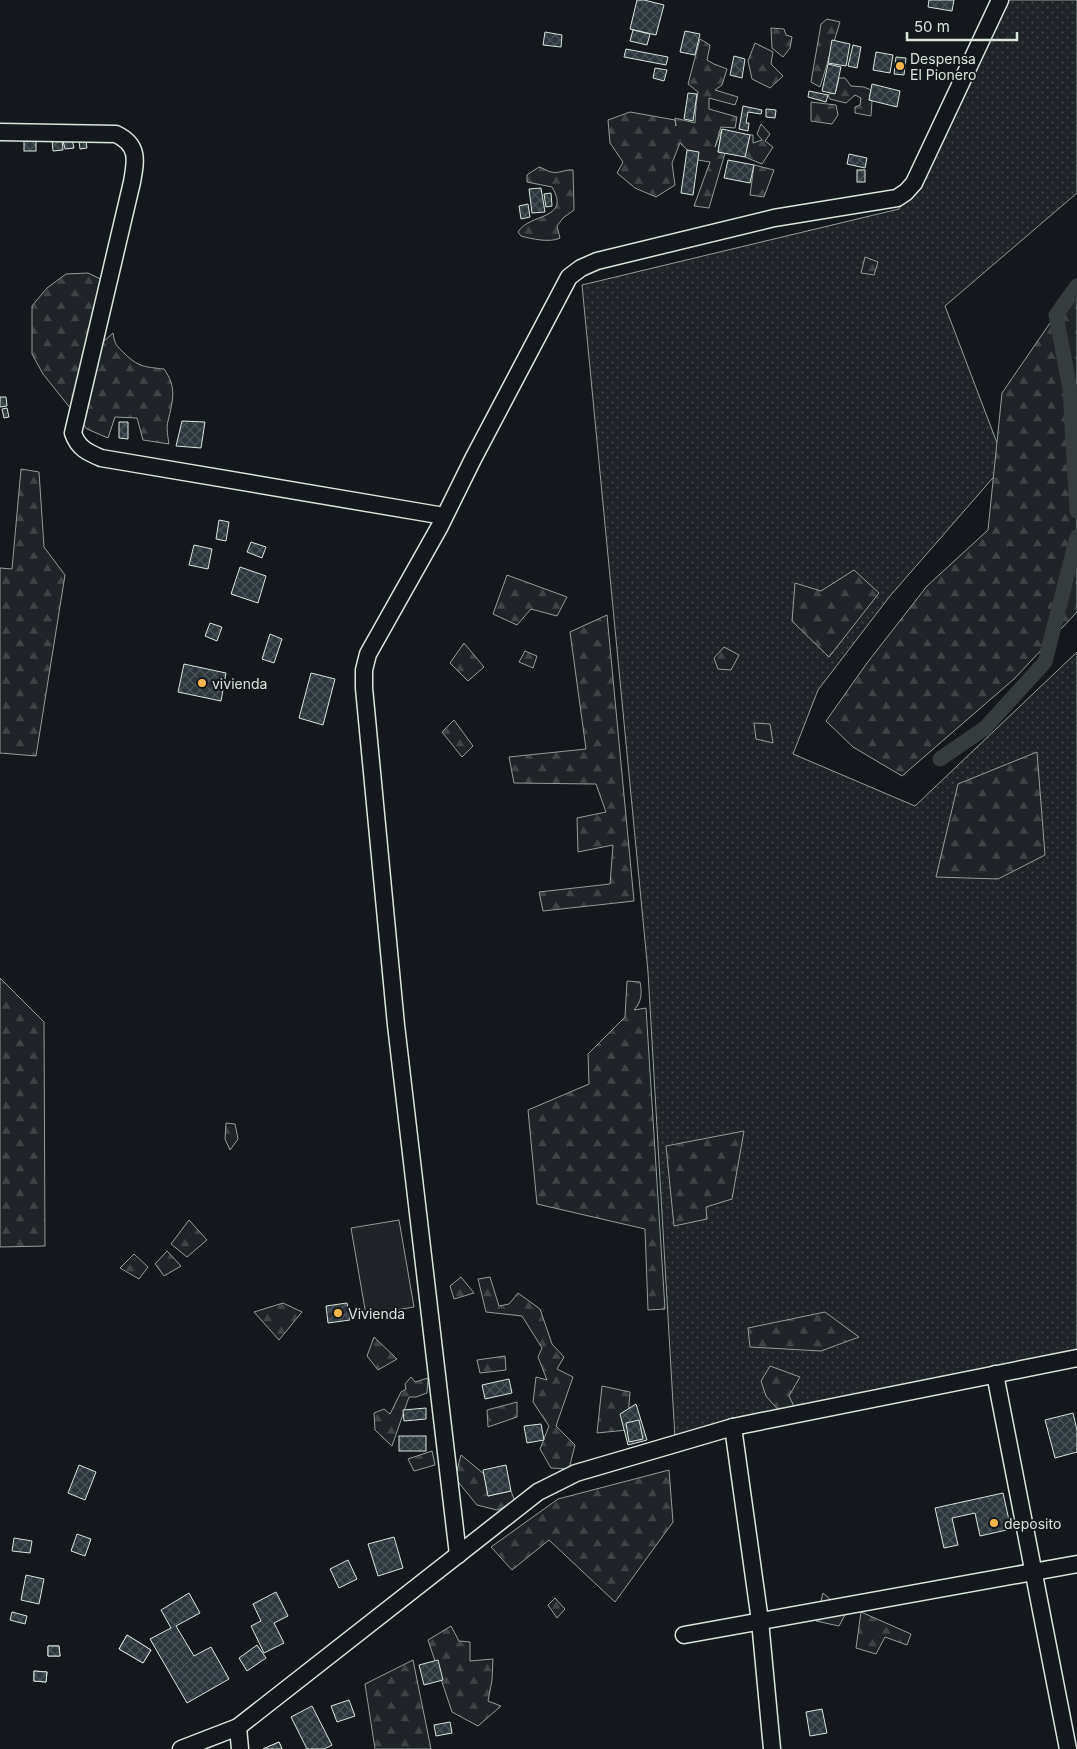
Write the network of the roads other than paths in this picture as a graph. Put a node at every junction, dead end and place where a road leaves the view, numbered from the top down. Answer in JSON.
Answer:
{"nodes":[{"id":1,"x":1000,"y":0,"type":"edge"},
{"id":2,"x":0,"y":132,"type":"edge"},
{"id":3,"x":444,"y":516,"type":"junction"},
{"id":4,"x":1077,"y":1358,"type":"edge"},
{"id":5,"x":994,"y":1374,"type":"junction"},
{"id":6,"x":732,"y":1427,"type":"junction"},
{"id":7,"x":458,"y":1555,"type":"junction"},
{"id":8,"x":1077,"y":1564,"type":"edge"},
{"id":9,"x":1034,"y":1572,"type":"junction"},
{"id":10,"x":760,"y":1621,"type":"junction"},
{"id":11,"x":684,"y":1634,"type":"dead end"},
{"id":12,"x":238,"y":1728,"type":"junction"},
{"id":13,"x":181,"y":1749,"type":"edge"},
{"id":14,"x":240,"y":1749,"type":"edge"},
{"id":15,"x":772,"y":1749,"type":"edge"},
{"id":16,"x":1068,"y":1749,"type":"edge"}],
"edges":[{"from":1,"to":3,"type":"street"},
{"from":2,"to":3,"type":"street"},
{"from":3,"to":7,"type":"street"},
{"from":4,"to":5,"type":"street"},
{"from":5,"to":6,"type":"street"},
{"from":5,"to":9,"type":"street"},
{"from":6,"to":7,"type":"street"},
{"from":6,"to":10,"type":"street"},
{"from":7,"to":12,"type":"street"},
{"from":8,"to":9,"type":"street"},
{"from":9,"to":10,"type":"street"},
{"from":9,"to":16,"type":"street"},
{"from":10,"to":11,"type":"street"},
{"from":10,"to":15,"type":"street"},
{"from":12,"to":13,"type":"street"},
{"from":12,"to":14,"type":"street"}]}
